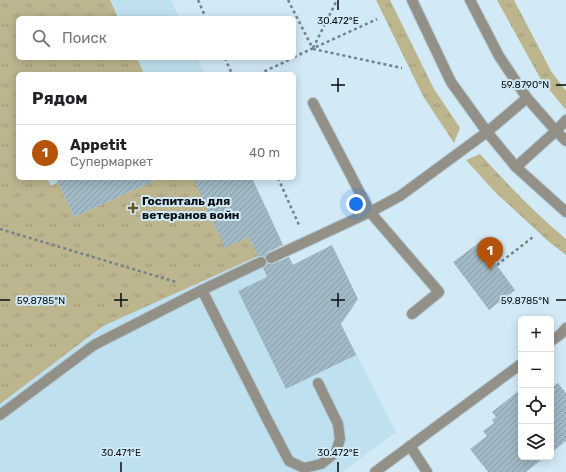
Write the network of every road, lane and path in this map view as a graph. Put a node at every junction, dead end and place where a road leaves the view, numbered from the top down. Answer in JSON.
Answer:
{"nodes":[{"id":1,"x":198,"y":0,"type":"edge"},
{"id":2,"x":288,"y":0,"type":"edge"},
{"id":3,"x":337,"y":0,"type":"edge"},
{"id":4,"x":412,"y":0,"type":"edge"},
{"id":5,"x":470,"y":0,"type":"edge"},
{"id":6,"x":205,"y":16,"type":"edge"},
{"id":7,"x":377,"y":19,"type":"dead end"},
{"id":8,"x":313,"y":49,"type":"junction"},
{"id":9,"x":296,"y":57,"type":"edge"},
{"id":10,"x":226,"y":60,"type":"edge"},
{"id":11,"x":289,"y":60,"type":"edge"},
{"id":12,"x":402,"y":68,"type":"dead end"},
{"id":13,"x":231,"y":72,"type":"edge"},
{"id":14,"x":263,"y":72,"type":"edge"},
{"id":15,"x":527,"y":98,"type":"junction"},
{"id":16,"x":313,"y":103,"type":"dead end"},
{"id":17,"x":566,"y":120,"type":"edge"},
{"id":18,"x":556,"y":131,"type":"junction"},
{"id":19,"x":487,"y":132,"type":"junction"},
{"id":20,"x":566,"y":141,"type":"edge"},
{"id":21,"x":516,"y":167,"type":"junction"},
{"id":22,"x":279,"y":180,"type":"edge"},
{"id":23,"x":370,"y":212,"type":"junction"},
{"id":24,"x":566,"y":212,"type":"edge"},
{"id":25,"x":0,"y":228,"type":"edge"},
{"id":26,"x":533,"y":237,"type":"dead end"},
{"id":27,"x":307,"y":242,"type":"junction"},
{"id":28,"x":271,"y":258,"type":"dead end"},
{"id":29,"x":261,"y":262,"type":"dead end"},
{"id":30,"x":497,"y":266,"type":"dead end"},
{"id":31,"x":202,"y":290,"type":"junction"},
{"id":32,"x":412,"y":314,"type":"dead end"},
{"id":33,"x":564,"y":334,"type":"edge"},
{"id":34,"x":554,"y":339,"type":"edge"},
{"id":35,"x":518,"y":366,"type":"edge"},
{"id":36,"x":318,"y":383,"type":"dead end"},
{"id":37,"x":0,"y":415,"type":"edge"},
{"id":38,"x":410,"y":446,"type":"junction"},
{"id":39,"x":375,"y":472,"type":"edge"},
{"id":40,"x":427,"y":472,"type":"edge"}],
"edges":[{"from":1,"to":6,"type":"path"},
{"from":2,"to":8,"type":"path"},
{"from":3,"to":8,"type":"path"},
{"from":4,"to":19,"type":"street"},
{"from":5,"to":15,"type":"street"},
{"from":7,"to":8,"type":"path"},
{"from":8,"to":9,"type":"path"},
{"from":8,"to":12,"type":"path"},
{"from":10,"to":13,"type":"path"},
{"from":11,"to":14,"type":"path"},
{"from":15,"to":18,"type":"street"},
{"from":15,"to":19,"type":"street"},
{"from":16,"to":23,"type":"street"},
{"from":17,"to":18,"type":"street"},
{"from":18,"to":20,"type":"street"},
{"from":18,"to":21,"type":"street"},
{"from":19,"to":21,"type":"street"},
{"from":19,"to":23,"type":"street"},
{"from":21,"to":24,"type":"street"},
{"from":22,"to":27,"type":"path"},
{"from":23,"to":27,"type":"street"},
{"from":23,"to":32,"type":"street"},
{"from":25,"to":31,"type":"path"},
{"from":26,"to":30,"type":"path"},
{"from":27,"to":28,"type":"street"},
{"from":29,"to":31,"type":"street"},
{"from":31,"to":36,"type":"street"},
{"from":31,"to":37,"type":"street"},
{"from":33,"to":34,"type":"street"},
{"from":35,"to":38,"type":"street"},
{"from":38,"to":39,"type":"street"},
{"from":38,"to":40,"type":"street"}]}
